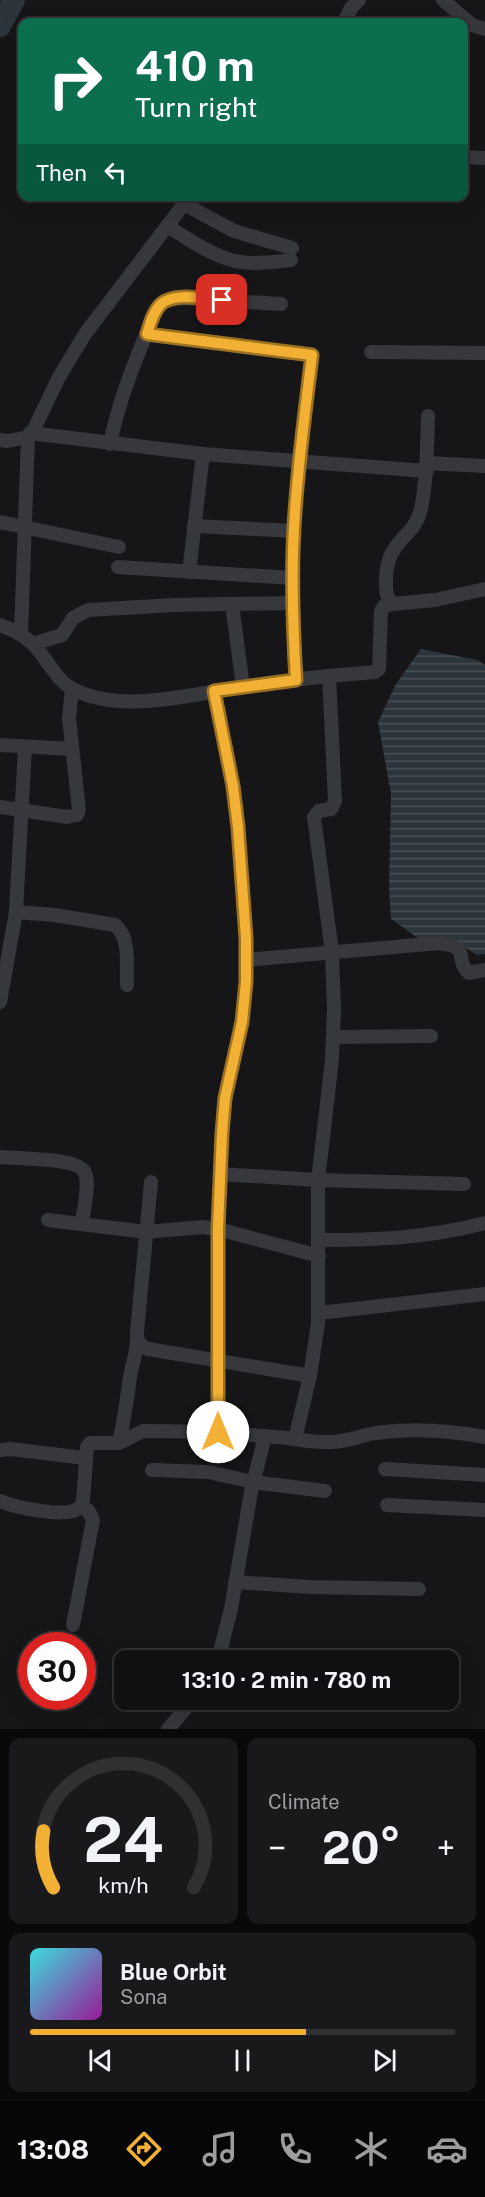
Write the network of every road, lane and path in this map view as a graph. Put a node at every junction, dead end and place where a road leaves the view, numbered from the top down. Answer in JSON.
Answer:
{"nodes":[{"id":1,"x":358,"y":0,"type":"edge"},
{"id":2,"x":443,"y":0,"type":"edge"},
{"id":3,"x":347,"y":18,"type":"edge"},
{"id":4,"x":464,"y":18,"type":"edge"},
{"id":5,"x":468,"y":22,"type":"edge"},
{"id":6,"x":485,"y":29,"type":"edge"},
{"id":7,"x":468,"y":157,"type":"edge"},
{"id":8,"x":485,"y":158,"type":"edge"},
{"id":9,"x":186,"y":201,"type":"edge"},
{"id":10,"x":189,"y":201,"type":"edge"},
{"id":11,"x":167,"y":226,"type":"junction"},
{"id":12,"x":281,"y":304,"type":"dead end"},
{"id":13,"x":147,"y":334,"type":"junction"},
{"id":14,"x":371,"y":352,"type":"dead end"},
{"id":15,"x":485,"y":353,"type":"edge"},
{"id":16,"x":428,"y":416,"type":"dead end"},
{"id":17,"x":29,"y":435,"type":"junction"},
{"id":18,"x":0,"y":440,"type":"edge"},
{"id":19,"x":110,"y":444,"type":"junction"},
{"id":20,"x":203,"y":454,"type":"junction"},
{"id":21,"x":299,"y":460,"type":"junction"},
{"id":22,"x":485,"y":466,"type":"edge"},
{"id":23,"x":427,"y":467,"type":"junction"},
{"id":24,"x":0,"y":522,"type":"edge"},
{"id":25,"x":195,"y":526,"type":"junction"},
{"id":26,"x":24,"y":529,"type":"junction"},
{"id":27,"x":294,"y":531,"type":"junction"},
{"id":28,"x":119,"y":547,"type":"dead end"},
{"id":29,"x":118,"y":567,"type":"dead end"},
{"id":30,"x":189,"y":572,"type":"junction"},
{"id":31,"x":293,"y":578,"type":"junction"},
{"id":32,"x":485,"y":589,"type":"edge"},
{"id":33,"x":292,"y":603,"type":"junction"},
{"id":34,"x":232,"y":604,"type":"junction"},
{"id":35,"x":393,"y":604,"type":"junction"},
{"id":36,"x":0,"y":626,"type":"edge"},
{"id":37,"x":21,"y":633,"type":"junction"},
{"id":38,"x":33,"y":644,"type":"junction"},
{"id":39,"x":329,"y":676,"type":"junction"},
{"id":40,"x":296,"y":680,"type":"junction"},
{"id":41,"x":243,"y":687,"type":"junction"},
{"id":42,"x":72,"y":689,"type":"junction"},
{"id":43,"x":214,"y":691,"type":"junction"},
{"id":44,"x":0,"y":746,"type":"edge"},
{"id":45,"x":25,"y":747,"type":"junction"},
{"id":46,"x":72,"y":749,"type":"junction"},
{"id":47,"x":0,"y":807,"type":"edge"},
{"id":48,"x":21,"y":810,"type":"junction"},
{"id":49,"x":16,"y":912,"type":"junction"},
{"id":50,"x":332,"y":952,"type":"junction"},
{"id":51,"x":246,"y":960,"type":"junction"},
{"id":52,"x":485,"y":970,"type":"edge"},
{"id":53,"x":127,"y":985,"type":"dead end"},
{"id":54,"x":0,"y":1002,"type":"edge"},
{"id":55,"x":431,"y":1036,"type":"dead end"},
{"id":56,"x":333,"y":1037,"type":"junction"},
{"id":57,"x":0,"y":1157,"type":"edge"},
{"id":58,"x":220,"y":1174,"type":"junction"},
{"id":59,"x":318,"y":1180,"type":"junction"},
{"id":60,"x":151,"y":1182,"type":"dead end"},
{"id":61,"x":464,"y":1184,"type":"dead end"},
{"id":62,"x":48,"y":1220,"type":"dead end"},
{"id":63,"x":485,"y":1223,"type":"edge"},
{"id":64,"x":82,"y":1224,"type":"junction"},
{"id":65,"x":218,"y":1228,"type":"junction"},
{"id":66,"x":146,"y":1232,"type":"junction"},
{"id":67,"x":318,"y":1240,"type":"junction"},
{"id":68,"x":319,"y":1256,"type":"junction"},
{"id":69,"x":485,"y":1294,"type":"edge"},
{"id":70,"x":319,"y":1313,"type":"junction"},
{"id":71,"x":137,"y":1340,"type":"junction"},
{"id":72,"x":218,"y":1360,"type":"junction"},
{"id":73,"x":310,"y":1376,"type":"junction"},
{"id":74,"x":218,"y":1432,"type":"junction"},
{"id":75,"x":266,"y":1436,"type":"junction"},
{"id":76,"x":485,"y":1437,"type":"edge"},
{"id":77,"x":295,"y":1438,"type":"junction"},
{"id":78,"x":118,"y":1443,"type":"junction"},
{"id":79,"x":0,"y":1449,"type":"edge"},
{"id":80,"x":85,"y":1458,"type":"junction"},
{"id":81,"x":385,"y":1469,"type":"dead end"},
{"id":82,"x":152,"y":1470,"type":"dead end"},
{"id":83,"x":485,"y":1475,"type":"edge"},
{"id":84,"x":253,"y":1482,"type":"junction"},
{"id":85,"x":325,"y":1491,"type":"dead end"},
{"id":86,"x":0,"y":1501,"type":"edge"},
{"id":87,"x":387,"y":1505,"type":"dead end"},
{"id":88,"x":80,"y":1507,"type":"junction"},
{"id":89,"x":485,"y":1510,"type":"edge"},
{"id":90,"x":235,"y":1582,"type":"junction"},
{"id":91,"x":419,"y":1589,"type":"dead end"},
{"id":92,"x":73,"y":1625,"type":"dead end"},
{"id":93,"x":221,"y":1650,"type":"edge"},
{"id":94,"x":185,"y":1710,"type":"edge"},
{"id":95,"x":168,"y":1729,"type":"edge"}],
"edges":[{"from":1,"to":3,"type":"street"},
{"from":2,"to":4,"type":"street"},
{"from":5,"to":6,"type":"street"},
{"from":7,"to":8,"type":"street"},
{"from":9,"to":11,"type":"street"},
{"from":10,"to":11,"type":"street"},
{"from":11,"to":17,"type":"street"},
{"from":12,"to":13,"type":"street"},
{"from":13,"to":19,"type":"street"},
{"from":13,"to":21,"type":"street"},
{"from":14,"to":15,"type":"street"},
{"from":16,"to":23,"type":"street"},
{"from":17,"to":18,"type":"street"},
{"from":17,"to":19,"type":"street"},
{"from":17,"to":26,"type":"street"},
{"from":19,"to":20,"type":"street"},
{"from":20,"to":21,"type":"street"},
{"from":20,"to":25,"type":"street"},
{"from":21,"to":23,"type":"street"},
{"from":21,"to":27,"type":"street"},
{"from":22,"to":23,"type":"street"},
{"from":23,"to":35,"type":"street"},
{"from":24,"to":26,"type":"street"},
{"from":25,"to":27,"type":"street"},
{"from":25,"to":30,"type":"street"},
{"from":26,"to":28,"type":"street"},
{"from":26,"to":37,"type":"street"},
{"from":27,"to":31,"type":"street"},
{"from":29,"to":30,"type":"street"},
{"from":30,"to":31,"type":"street"},
{"from":31,"to":33,"type":"street"},
{"from":32,"to":35,"type":"street"},
{"from":33,"to":34,"type":"street"},
{"from":33,"to":40,"type":"street"},
{"from":34,"to":38,"type":"street"},
{"from":34,"to":41,"type":"street"},
{"from":35,"to":39,"type":"street"},
{"from":36,"to":37,"type":"street"},
{"from":37,"to":38,"type":"street"},
{"from":38,"to":42,"type":"street"},
{"from":39,"to":40,"type":"street"},
{"from":39,"to":50,"type":"street"},
{"from":40,"to":41,"type":"street"},
{"from":41,"to":43,"type":"street"},
{"from":42,"to":43,"type":"street"},
{"from":42,"to":46,"type":"street"},
{"from":43,"to":51,"type":"street"},
{"from":44,"to":45,"type":"street"},
{"from":45,"to":46,"type":"street"},
{"from":45,"to":48,"type":"street"},
{"from":46,"to":48,"type":"street"},
{"from":47,"to":48,"type":"street"},
{"from":48,"to":49,"type":"street"},
{"from":49,"to":53,"type":"street"},
{"from":49,"to":54,"type":"street"},
{"from":50,"to":51,"type":"street"},
{"from":50,"to":52,"type":"street"},
{"from":50,"to":56,"type":"street"},
{"from":51,"to":58,"type":"street"},
{"from":55,"to":56,"type":"street"},
{"from":56,"to":59,"type":"street"},
{"from":57,"to":64,"type":"street"},
{"from":58,"to":59,"type":"street"},
{"from":58,"to":65,"type":"street"},
{"from":59,"to":61,"type":"street"},
{"from":59,"to":67,"type":"street"},
{"from":60,"to":66,"type":"street"},
{"from":62,"to":64,"type":"street"},
{"from":63,"to":67,"type":"street"},
{"from":64,"to":66,"type":"street"},
{"from":65,"to":66,"type":"street"},
{"from":65,"to":68,"type":"street"},
{"from":65,"to":72,"type":"street"},
{"from":66,"to":71,"type":"street"},
{"from":67,"to":68,"type":"street"},
{"from":68,"to":70,"type":"street"},
{"from":69,"to":70,"type":"street"},
{"from":70,"to":73,"type":"street"},
{"from":71,"to":72,"type":"street"},
{"from":71,"to":78,"type":"street"},
{"from":72,"to":73,"type":"street"},
{"from":72,"to":74,"type":"street"},
{"from":73,"to":77,"type":"street"},
{"from":74,"to":75,"type":"street"},
{"from":74,"to":78,"type":"street"},
{"from":75,"to":77,"type":"street"},
{"from":75,"to":84,"type":"street"},
{"from":76,"to":77,"type":"street"},
{"from":78,"to":80,"type":"street"},
{"from":79,"to":80,"type":"street"},
{"from":80,"to":88,"type":"street"},
{"from":81,"to":83,"type":"street"},
{"from":82,"to":84,"type":"street"},
{"from":84,"to":85,"type":"street"},
{"from":84,"to":90,"type":"street"},
{"from":86,"to":88,"type":"street"},
{"from":87,"to":89,"type":"street"},
{"from":88,"to":92,"type":"street"},
{"from":90,"to":91,"type":"street"},
{"from":90,"to":93,"type":"street"},
{"from":94,"to":95,"type":"street"}]}
